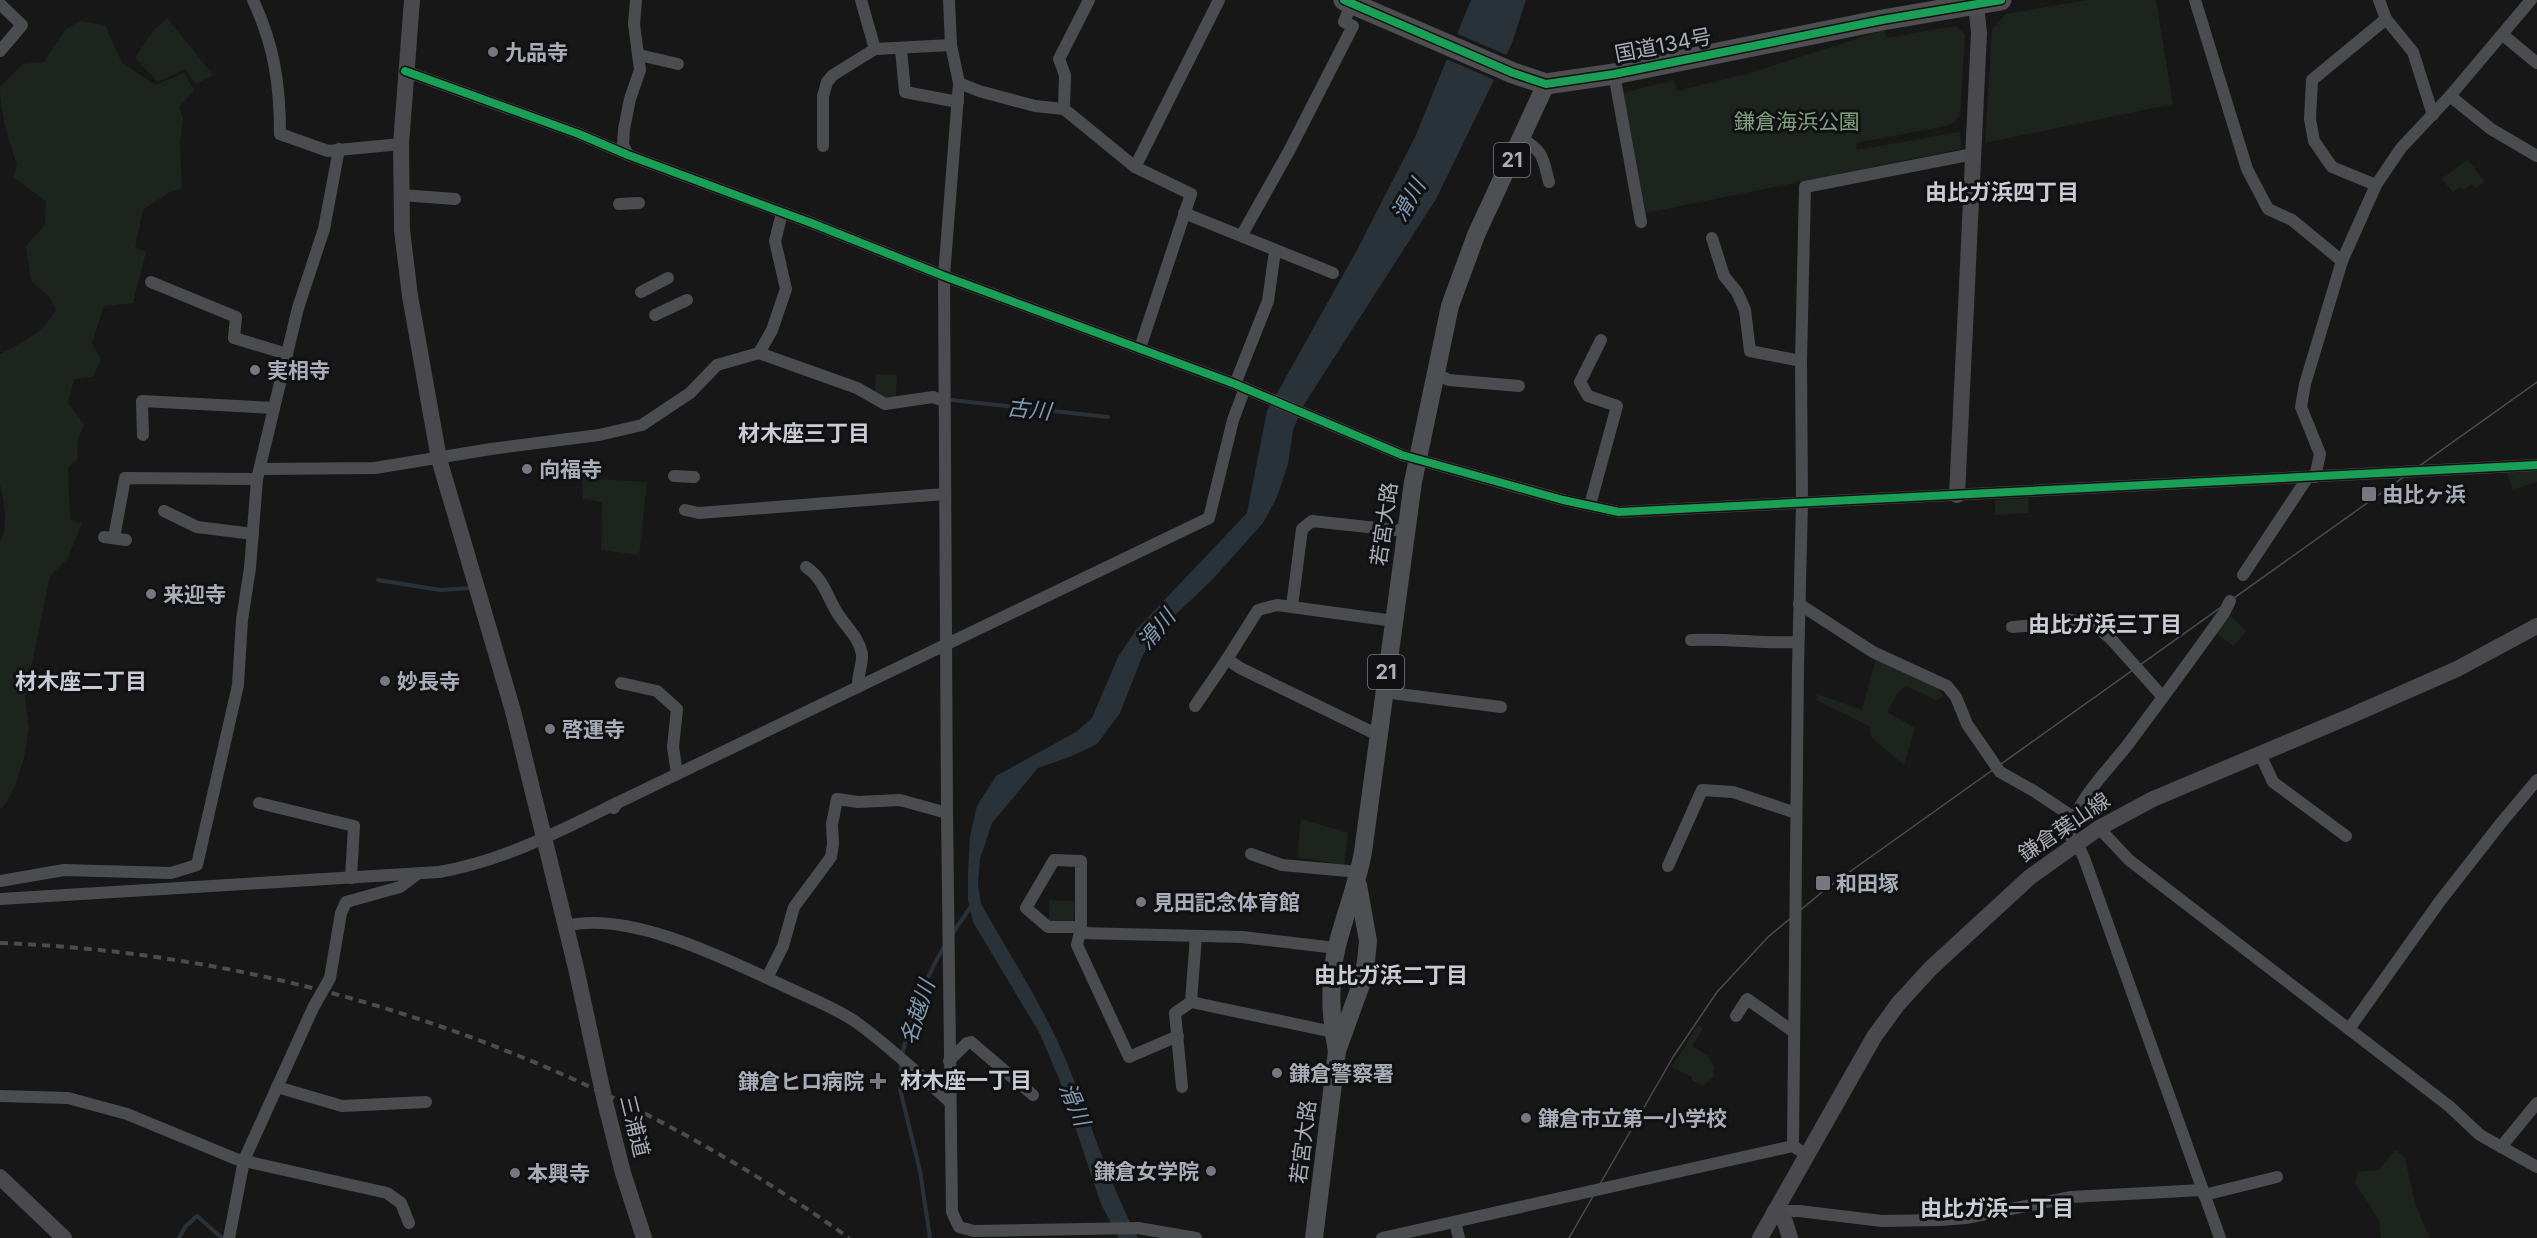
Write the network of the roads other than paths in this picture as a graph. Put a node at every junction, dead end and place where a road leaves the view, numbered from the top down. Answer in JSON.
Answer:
{"nodes":[{"id":1,"x":253,"y":0,"type":"edge"},
{"id":2,"x":412,"y":0,"type":"edge"},
{"id":3,"x":636,"y":0,"type":"edge"},
{"id":4,"x":861,"y":0,"type":"edge"},
{"id":5,"x":949,"y":0,"type":"edge"},
{"id":6,"x":1089,"y":0,"type":"edge"},
{"id":7,"x":1219,"y":0,"type":"edge"},
{"id":8,"x":2001,"y":0,"type":"edge"},
{"id":9,"x":2195,"y":0,"type":"edge"},
{"id":10,"x":2379,"y":0,"type":"edge"},
{"id":11,"x":2531,"y":0,"type":"edge"},
{"id":12,"x":0,"y":4,"type":"edge"},
{"id":13,"x":1976,"y":5,"type":"junction"},
{"id":14,"x":1346,"y":6,"type":"edge"},
{"id":15,"x":2386,"y":19,"type":"junction"},
{"id":16,"x":2503,"y":34,"type":"junction"},
{"id":17,"x":951,"y":45,"type":"junction"},
{"id":18,"x":875,"y":49,"type":"junction"},
{"id":19,"x":901,"y":49,"type":"junction"},
{"id":20,"x":0,"y":51,"type":"edge"},
{"id":21,"x":639,"y":55,"type":"junction"},
{"id":22,"x":2537,"y":63,"type":"edge"},
{"id":23,"x":678,"y":64,"type":"dead end"},
{"id":24,"x":405,"y":71,"type":"junction"},
{"id":25,"x":1614,"y":74,"type":"junction"},
{"id":26,"x":959,"y":83,"type":"junction"},
{"id":27,"x":1546,"y":84,"type":"junction"},
{"id":28,"x":2450,"y":96,"type":"junction"},
{"id":29,"x":958,"y":102,"type":"junction"},
{"id":30,"x":1064,"y":109,"type":"junction"},
{"id":31,"x":2433,"y":115,"type":"junction"},
{"id":32,"x":1522,"y":139,"type":"junction"},
{"id":33,"x":401,"y":144,"type":"junction"},
{"id":34,"x":823,"y":146,"type":"dead end"},
{"id":35,"x":339,"y":149,"type":"junction"},
{"id":36,"x":1972,"y":154,"type":"junction"},
{"id":37,"x":628,"y":155,"type":"junction"},
{"id":38,"x":2537,"y":156,"type":"edge"},
{"id":39,"x":1135,"y":167,"type":"junction"},
{"id":40,"x":1549,"y":182,"type":"dead end"},
{"id":41,"x":2376,"y":185,"type":"junction"},
{"id":42,"x":401,"y":195,"type":"junction"},
{"id":43,"x":456,"y":199,"type":"dead end"},
{"id":44,"x":639,"y":203,"type":"dead end"},
{"id":45,"x":619,"y":204,"type":"dead end"},
{"id":46,"x":782,"y":213,"type":"junction"},
{"id":47,"x":1184,"y":213,"type":"junction"},
{"id":48,"x":1641,"y":222,"type":"dead end"},
{"id":49,"x":1243,"y":237,"type":"junction"},
{"id":50,"x":1712,"y":238,"type":"dead end"},
{"id":51,"x":1275,"y":251,"type":"junction"},
{"id":52,"x":2342,"y":261,"type":"junction"},
{"id":53,"x":1333,"y":273,"type":"dead end"},
{"id":54,"x":944,"y":276,"type":"junction"},
{"id":55,"x":668,"y":278,"type":"dead end"},
{"id":56,"x":151,"y":282,"type":"dead end"},
{"id":57,"x":641,"y":292,"type":"dead end"},
{"id":58,"x":687,"y":300,"type":"dead end"},
{"id":59,"x":655,"y":315,"type":"dead end"},
{"id":60,"x":1602,"y":340,"type":"dead end"},
{"id":61,"x":1140,"y":348,"type":"junction"},
{"id":62,"x":759,"y":353,"type":"junction"},
{"id":63,"x":286,"y":354,"type":"junction"},
{"id":64,"x":1801,"y":361,"type":"junction"},
{"id":65,"x":1436,"y":374,"type":"junction"},
{"id":66,"x":1240,"y":386,"type":"junction"},
{"id":67,"x":1519,"y":386,"type":"dead end"},
{"id":68,"x":944,"y":396,"type":"junction"},
{"id":69,"x":274,"y":408,"type":"junction"},
{"id":70,"x":143,"y":435,"type":"dead end"},
{"id":71,"x":439,"y":459,"type":"junction"},
{"id":72,"x":1417,"y":460,"type":"junction"},
{"id":73,"x":2537,"y":465,"type":"edge"},
{"id":74,"x":259,"y":474,"type":"junction"},
{"id":75,"x":674,"y":476,"type":"dead end"},
{"id":76,"x":694,"y":477,"type":"dead end"},
{"id":77,"x":2311,"y":477,"type":"junction"},
{"id":78,"x":945,"y":494,"type":"junction"},
{"id":79,"x":1957,"y":495,"type":"junction"},
{"id":80,"x":1802,"y":502,"type":"junction"},
{"id":81,"x":1590,"y":505,"type":"junction"},
{"id":82,"x":685,"y":510,"type":"dead end"},
{"id":83,"x":164,"y":511,"type":"dead end"},
{"id":84,"x":1405,"y":531,"type":"junction"},
{"id":85,"x":253,"y":534,"type":"junction"},
{"id":86,"x":115,"y":538,"type":"dead end"},
{"id":87,"x":806,"y":567,"type":"dead end"},
{"id":88,"x":2243,"y":575,"type":"dead end"},
{"id":89,"x":2230,"y":601,"type":"dead end"},
{"id":90,"x":1799,"y":604,"type":"junction"},
{"id":91,"x":1292,"y":606,"type":"junction"},
{"id":92,"x":1394,"y":621,"type":"junction"},
{"id":93,"x":2537,"y":626,"type":"edge"},
{"id":94,"x":2012,"y":627,"type":"dead end"},
{"id":95,"x":1691,"y":640,"type":"dead end"},
{"id":96,"x":1798,"y":642,"type":"junction"},
{"id":97,"x":947,"y":643,"type":"junction"},
{"id":98,"x":1227,"y":659,"type":"junction"},
{"id":99,"x":621,"y":682,"type":"dead end"},
{"id":100,"x":858,"y":687,"type":"junction"},
{"id":101,"x":1383,"y":692,"type":"junction"},
{"id":102,"x":2162,"y":696,"type":"junction"},
{"id":103,"x":1195,"y":706,"type":"dead end"},
{"id":104,"x":1501,"y":707,"type":"dead end"},
{"id":105,"x":1378,"y":735,"type":"junction"},
{"id":106,"x":2260,"y":754,"type":"junction"},
{"id":107,"x":677,"y":774,"type":"junction"},
{"id":108,"x":2537,"y":780,"type":"edge"},
{"id":109,"x":259,"y":803,"type":"dead end"},
{"id":110,"x":947,"y":813,"type":"junction"},
{"id":111,"x":1796,"y":813,"type":"junction"},
{"id":112,"x":2073,"y":817,"type":"junction"},
{"id":113,"x":2099,"y":828,"type":"junction"},
{"id":114,"x":2346,"y":836,"type":"dead end"},
{"id":115,"x":544,"y":838,"type":"junction"},
{"id":116,"x":2077,"y":843,"type":"junction"},
{"id":117,"x":1251,"y":854,"type":"dead end"},
{"id":118,"x":1668,"y":866,"type":"dead end"},
{"id":119,"x":417,"y":874,"type":"junction"},
{"id":120,"x":351,"y":878,"type":"junction"},
{"id":121,"x":1358,"y":878,"type":"junction"},
{"id":122,"x":0,"y":881,"type":"edge"},
{"id":123,"x":0,"y":899,"type":"edge"},
{"id":124,"x":566,"y":926,"type":"junction"},
{"id":125,"x":1081,"y":930,"type":"junction"},
{"id":126,"x":1196,"y":936,"type":"junction"},
{"id":127,"x":1336,"y":948,"type":"junction"},
{"id":128,"x":767,"y":978,"type":"junction"},
{"id":129,"x":1191,"y":1002,"type":"junction"},
{"id":130,"x":1736,"y":1016,"type":"dead end"},
{"id":131,"x":2349,"y":1029,"type":"junction"},
{"id":132,"x":1333,"y":1032,"type":"junction"},
{"id":133,"x":1794,"y":1032,"type":"junction"},
{"id":134,"x":1178,"y":1036,"type":"junction"},
{"id":135,"x":1337,"y":1051,"type":"junction"},
{"id":136,"x":949,"y":1061,"type":"junction"},
{"id":137,"x":1182,"y":1087,"type":"dead end"},
{"id":138,"x":277,"y":1088,"type":"junction"},
{"id":139,"x":1033,"y":1095,"type":"dead end"},
{"id":140,"x":0,"y":1096,"type":"edge"},
{"id":141,"x":426,"y":1102,"type":"dead end"},
{"id":142,"x":950,"y":1102,"type":"junction"},
{"id":143,"x":2537,"y":1103,"type":"edge"},
{"id":144,"x":2501,"y":1147,"type":"junction"},
{"id":145,"x":1800,"y":1150,"type":"junction"},
{"id":146,"x":244,"y":1160,"type":"junction"},
{"id":147,"x":2537,"y":1167,"type":"edge"},
{"id":148,"x":0,"y":1177,"type":"edge"},
{"id":149,"x":2277,"y":1177,"type":"dead end"},
{"id":150,"x":2203,"y":1192,"type":"junction"},
{"id":151,"x":1775,"y":1211,"type":"junction"},
{"id":152,"x":1455,"y":1222,"type":"junction"},
{"id":153,"x":409,"y":1223,"type":"dead end"},
{"id":154,"x":974,"y":1235,"type":"edge"},
{"id":155,"x":64,"y":1238,"type":"edge"},
{"id":156,"x":230,"y":1238,"type":"edge"},
{"id":157,"x":644,"y":1238,"type":"edge"},
{"id":158,"x":1196,"y":1238,"type":"edge"},
{"id":159,"x":1314,"y":1238,"type":"edge"},
{"id":160,"x":1382,"y":1238,"type":"edge"},
{"id":161,"x":1458,"y":1238,"type":"edge"},
{"id":162,"x":1760,"y":1238,"type":"edge"},
{"id":163,"x":1791,"y":1238,"type":"edge"},
{"id":164,"x":2220,"y":1238,"type":"edge"}],
"edges":[{"from":1,"to":35,"type":"street"},
{"from":2,"to":24,"type":"street","name":"三浦道"},
{"from":3,"to":21,"type":"street"},
{"from":4,"to":18,"type":"street"},
{"from":5,"to":17,"type":"street"},
{"from":6,"to":30,"type":"street"},
{"from":7,"to":39,"type":"street"},
{"from":8,"to":13,"type":"highway","name":"国道134号"},
{"from":9,"to":52,"type":"street"},
{"from":10,"to":15,"type":"street"},
{"from":11,"to":16,"type":"street"},
{"from":12,"to":20,"type":"street"},
{"from":13,"to":25,"type":"highway","name":"国道134号"},
{"from":13,"to":36,"type":"street"},
{"from":14,"to":27,"type":"highway","name":"国道134号"},
{"from":14,"to":49,"type":"street"},
{"from":15,"to":31,"type":"street"},
{"from":15,"to":41,"type":"street"},
{"from":16,"to":22,"type":"street"},
{"from":16,"to":28,"type":"street"},
{"from":17,"to":19,"type":"street"},
{"from":17,"to":26,"type":"street"},
{"from":18,"to":19,"type":"street"},
{"from":18,"to":34,"type":"street"},
{"from":19,"to":29,"type":"street"},
{"from":21,"to":23,"type":"street"},
{"from":21,"to":37,"type":"street"},
{"from":24,"to":33,"type":"street","name":"三浦道"},
{"from":24,"to":37,"type":"street"},
{"from":25,"to":27,"type":"highway","name":"国道134号"},
{"from":25,"to":48,"type":"street"},
{"from":26,"to":29,"type":"street"},
{"from":26,"to":30,"type":"street"},
{"from":27,"to":32,"type":"main road","name":"若宮大路","number":"21"},
{"from":28,"to":31,"type":"street"},
{"from":28,"to":38,"type":"street"},
{"from":29,"to":54,"type":"street"},
{"from":30,"to":39,"type":"street"},
{"from":31,"to":41,"type":"street"},
{"from":32,"to":40,"type":"street"},
{"from":32,"to":65,"type":"main road","name":"若宮大路","number":"21"},
{"from":33,"to":35,"type":"street"},
{"from":33,"to":42,"type":"street","name":"三浦道"},
{"from":35,"to":63,"type":"street"},
{"from":36,"to":64,"type":"street"},
{"from":36,"to":79,"type":"street"},
{"from":37,"to":46,"type":"street"},
{"from":39,"to":47,"type":"street"},
{"from":41,"to":52,"type":"street"},
{"from":42,"to":43,"type":"street"},
{"from":42,"to":71,"type":"street","name":"三浦道"},
{"from":44,"to":45,"type":"street"},
{"from":46,"to":54,"type":"street"},
{"from":46,"to":62,"type":"street"},
{"from":47,"to":49,"type":"street"},
{"from":47,"to":61,"type":"street"},
{"from":49,"to":51,"type":"street"},
{"from":50,"to":64,"type":"street"},
{"from":51,"to":53,"type":"street"},
{"from":51,"to":66,"type":"street"},
{"from":52,"to":77,"type":"street"},
{"from":54,"to":61,"type":"street"},
{"from":54,"to":68,"type":"street"},
{"from":55,"to":57,"type":"street"},
{"from":56,"to":63,"type":"street"},
{"from":58,"to":59,"type":"street"},
{"from":60,"to":81,"type":"street"},
{"from":61,"to":66,"type":"street"},
{"from":62,"to":68,"type":"street"},
{"from":62,"to":71,"type":"street"},
{"from":63,"to":69,"type":"street"},
{"from":64,"to":80,"type":"street"},
{"from":65,"to":67,"type":"street"},
{"from":65,"to":72,"type":"main road","name":"若宮大路","number":"21"},
{"from":66,"to":72,"type":"street"},
{"from":66,"to":97,"type":"street"},
{"from":68,"to":78,"type":"street"},
{"from":69,"to":70,"type":"street"},
{"from":69,"to":74,"type":"street"},
{"from":71,"to":74,"type":"street"},
{"from":71,"to":115,"type":"street","name":"三浦道"},
{"from":72,"to":81,"type":"street"},
{"from":72,"to":84,"type":"main road","name":"若宮大路","number":"21"},
{"from":73,"to":77,"type":"street"},
{"from":74,"to":85,"type":"street"},
{"from":74,"to":86,"type":"street"},
{"from":75,"to":76,"type":"street"},
{"from":77,"to":79,"type":"street"},
{"from":77,"to":88,"type":"street"},
{"from":78,"to":82,"type":"street"},
{"from":78,"to":97,"type":"street"},
{"from":79,"to":80,"type":"street"},
{"from":80,"to":81,"type":"street"},
{"from":80,"to":90,"type":"street"},
{"from":83,"to":85,"type":"street"},
{"from":84,"to":91,"type":"street"},
{"from":84,"to":92,"type":"main road","name":"若宮大路","number":"21"},
{"from":85,"to":122,"type":"street"},
{"from":87,"to":100,"type":"street"},
{"from":89,"to":102,"type":"street"},
{"from":90,"to":96,"type":"street"},
{"from":90,"to":112,"type":"street"},
{"from":91,"to":92,"type":"street"},
{"from":91,"to":98,"type":"street"},
{"from":92,"to":101,"type":"main road","name":"若宮大路","number":"21"},
{"from":93,"to":106,"type":"street","name":"鎌倉葉山線"},
{"from":94,"to":102,"type":"street"},
{"from":95,"to":96,"type":"street"},
{"from":96,"to":111,"type":"street"},
{"from":97,"to":100,"type":"street"},
{"from":97,"to":110,"type":"street"},
{"from":98,"to":103,"type":"street"},
{"from":98,"to":105,"type":"street"},
{"from":99,"to":107,"type":"street"},
{"from":100,"to":107,"type":"street"},
{"from":101,"to":104,"type":"street"},
{"from":101,"to":105,"type":"main road","name":"若宮大路","number":"21"},
{"from":102,"to":112,"type":"street"},
{"from":105,"to":121,"type":"main road","name":"若宮大路","number":"21"},
{"from":106,"to":113,"type":"street","name":"鎌倉葉山線"},
{"from":106,"to":114,"type":"street"},
{"from":107,"to":115,"type":"street"},
{"from":108,"to":131,"type":"street"},
{"from":109,"to":120,"type":"street"},
{"from":110,"to":128,"type":"street"},
{"from":110,"to":136,"type":"street"},
{"from":111,"to":118,"type":"street"},
{"from":111,"to":133,"type":"street"},
{"from":112,"to":116,"type":"street"},
{"from":113,"to":116,"type":"street","name":"鎌倉葉山線"},
{"from":113,"to":131,"type":"street"},
{"from":115,"to":119,"type":"street"},
{"from":115,"to":124,"type":"street","name":"三浦道"},
{"from":116,"to":145,"type":"street","name":"鎌倉葉山線"},
{"from":116,"to":150,"type":"street"},
{"from":117,"to":121,"type":"street"},
{"from":119,"to":120,"type":"street"},
{"from":119,"to":138,"type":"street"},
{"from":120,"to":123,"type":"street"},
{"from":121,"to":127,"type":"main road","name":"若宮大路","number":"21"},
{"from":121,"to":135,"type":"main road","name":"若宮大路","number":"21"},
{"from":124,"to":128,"type":"street"},
{"from":124,"to":157,"type":"street","name":"三浦道"},
{"from":125,"to":125,"type":"street"},
{"from":125,"to":126,"type":"street"},
{"from":125,"to":134,"type":"street"},
{"from":126,"to":127,"type":"street"},
{"from":126,"to":129,"type":"street"},
{"from":127,"to":132,"type":"main road","name":"若宮大路","number":"21"},
{"from":128,"to":142,"type":"street"},
{"from":129,"to":132,"type":"street"},
{"from":129,"to":134,"type":"street"},
{"from":130,"to":133,"type":"street"},
{"from":131,"to":144,"type":"street"},
{"from":132,"to":135,"type":"main road","name":"若宮大路","number":"21"},
{"from":133,"to":145,"type":"street"},
{"from":134,"to":137,"type":"street"},
{"from":135,"to":159,"type":"main road","name":"若宮大路","number":"21"},
{"from":136,"to":139,"type":"street"},
{"from":136,"to":142,"type":"street"},
{"from":138,"to":141,"type":"street"},
{"from":138,"to":146,"type":"street"},
{"from":140,"to":146,"type":"street"},
{"from":142,"to":154,"type":"street"},
{"from":143,"to":144,"type":"street"},
{"from":144,"to":147,"type":"street"},
{"from":145,"to":151,"type":"street","name":"鎌倉葉山線"},
{"from":145,"to":152,"type":"street"},
{"from":146,"to":153,"type":"street"},
{"from":146,"to":156,"type":"street"},
{"from":148,"to":155,"type":"street"},
{"from":149,"to":150,"type":"street"},
{"from":150,"to":151,"type":"street"},
{"from":150,"to":164,"type":"street"},
{"from":151,"to":162,"type":"street","name":"鎌倉葉山線"},
{"from":151,"to":163,"type":"street"},
{"from":152,"to":160,"type":"street"},
{"from":152,"to":161,"type":"street"},
{"from":154,"to":158,"type":"street"}]}
